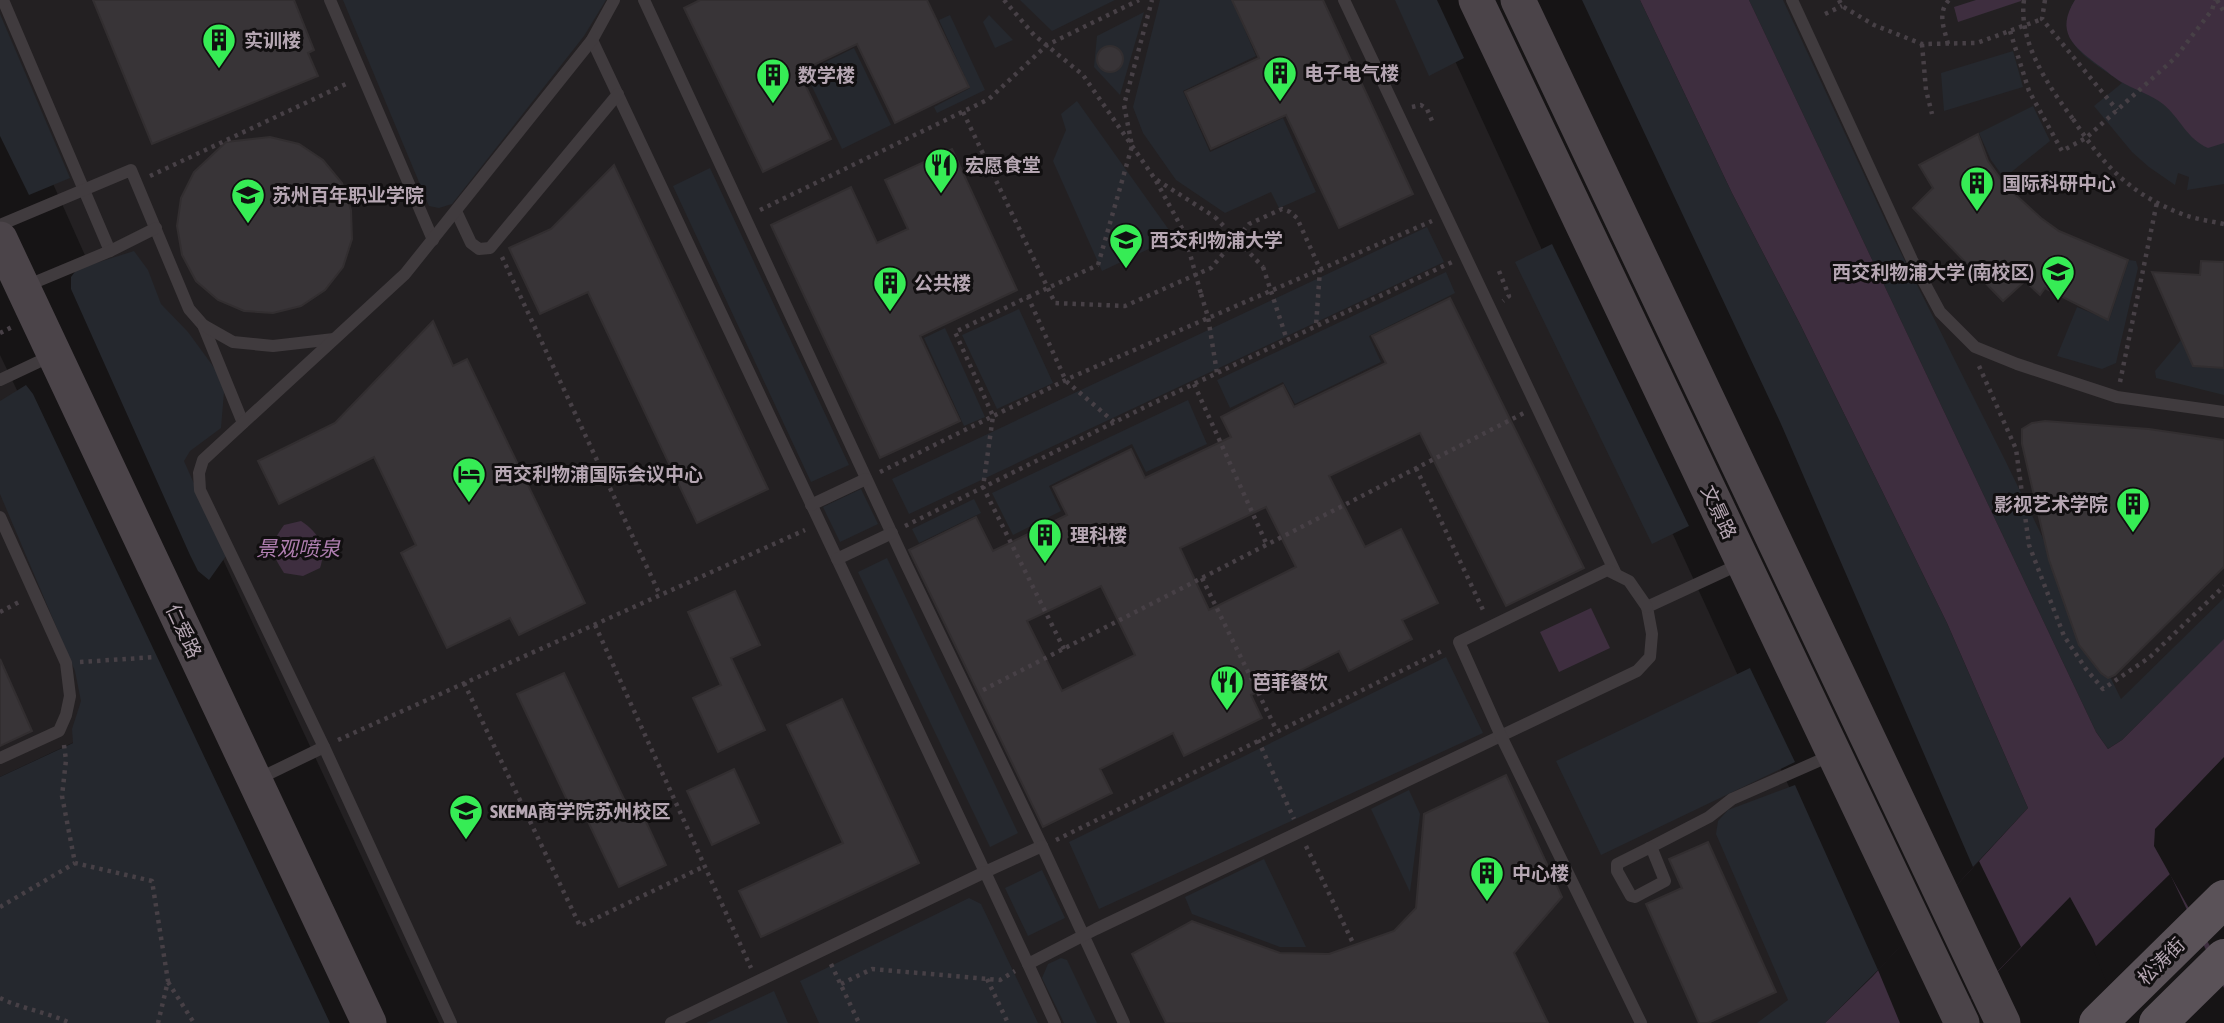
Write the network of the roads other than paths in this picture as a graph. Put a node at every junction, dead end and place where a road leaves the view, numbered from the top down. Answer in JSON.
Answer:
{"nodes":[{"id":1,"x":3,"y":0,"type":"edge"},
{"id":2,"x":330,"y":0,"type":"edge"},
{"id":3,"x":614,"y":0,"type":"edge"},
{"id":4,"x":643,"y":0,"type":"edge"},
{"id":5,"x":1345,"y":0,"type":"edge"},
{"id":6,"x":1476,"y":0,"type":"edge"},
{"id":7,"x":1518,"y":0,"type":"edge"},
{"id":8,"x":1792,"y":0,"type":"edge"},
{"id":9,"x":592,"y":40,"type":"junction"},
{"id":10,"x":618,"y":94,"type":"junction"},
{"id":11,"x":85,"y":190,"type":"junction"},
{"id":12,"x":456,"y":211,"type":"junction"},
{"id":13,"x":0,"y":225,"type":"edge"},
{"id":14,"x":156,"y":228,"type":"junction"},
{"id":15,"x":0,"y":239,"type":"edge"},
{"id":16,"x":433,"y":240,"type":"junction"},
{"id":17,"x":110,"y":251,"type":"junction"},
{"id":18,"x":23,"y":288,"type":"junction"},
{"id":19,"x":203,"y":325,"type":"junction"},
{"id":20,"x":334,"y":339,"type":"junction"},
{"id":21,"x":54,"y":354,"type":"junction"},
{"id":22,"x":0,"y":380,"type":"edge"},
{"id":23,"x":2224,"y":412,"type":"edge"},
{"id":24,"x":243,"y":423,"type":"junction"},
{"id":25,"x":866,"y":479,"type":"junction"},
{"id":26,"x":811,"y":505,"type":"junction"},
{"id":27,"x":0,"y":517,"type":"edge"},
{"id":28,"x":892,"y":533,"type":"junction"},
{"id":29,"x":837,"y":559,"type":"junction"},
{"id":30,"x":1743,"y":562,"type":"junction"},
{"id":31,"x":1616,"y":574,"type":"junction"},
{"id":32,"x":1647,"y":607,"type":"junction"},
{"id":33,"x":1501,"y":736,"type":"junction"},
{"id":34,"x":324,"y":747,"type":"junction"},
{"id":35,"x":1835,"y":754,"type":"junction"},
{"id":36,"x":0,"y":758,"type":"edge"},
{"id":37,"x":255,"y":781,"type":"junction"},
{"id":38,"x":1042,"y":846,"type":"junction"},
{"id":39,"x":1649,"y":848,"type":"dead end"},
{"id":40,"x":985,"y":872,"type":"junction"},
{"id":41,"x":2224,"y":899,"type":"edge"},
{"id":42,"x":1083,"y":936,"type":"junction"},
{"id":43,"x":2224,"y":958,"type":"edge"},
{"id":44,"x":1028,"y":964,"type":"junction"},
{"id":45,"x":1999,"y":1014,"type":"edge"},
{"id":46,"x":369,"y":1023,"type":"edge"},
{"id":47,"x":451,"y":1023,"type":"edge"},
{"id":48,"x":671,"y":1023,"type":"edge"},
{"id":49,"x":1055,"y":1023,"type":"edge"},
{"id":50,"x":1124,"y":1023,"type":"edge"},
{"id":51,"x":1641,"y":1023,"type":"edge"},
{"id":52,"x":1962,"y":1023,"type":"edge"},
{"id":53,"x":2098,"y":1023,"type":"edge"},
{"id":54,"x":2158,"y":1023,"type":"edge"}],
"edges":[{"from":1,"to":11,"type":"lane"},
{"from":2,"to":16,"type":"lane"},
{"from":3,"to":9,"type":"lane"},
{"from":4,"to":25,"type":"lane"},
{"from":5,"to":31,"type":"lane"},
{"from":6,"to":30,"type":"main road","name":"文景路"},
{"from":7,"to":45,"type":"main road","name":"文景路"},
{"from":8,"to":23,"type":"lane"},
{"from":9,"to":10,"type":"lane"},
{"from":9,"to":12,"type":"lane"},
{"from":10,"to":12,"type":"lane"},
{"from":10,"to":26,"type":"lane"},
{"from":11,"to":13,"type":"lane"},
{"from":11,"to":14,"type":"lane"},
{"from":11,"to":17,"type":"lane"},
{"from":12,"to":16,"type":"lane"},
{"from":14,"to":17,"type":"lane"},
{"from":14,"to":19,"type":"lane"},
{"from":15,"to":18,"type":"main road","name":"仁爱路"},
{"from":16,"to":20,"type":"lane"},
{"from":17,"to":18,"type":"lane"},
{"from":18,"to":21,"type":"main road","name":"仁爱路"},
{"from":19,"to":20,"type":"lane"},
{"from":19,"to":24,"type":"lane"},
{"from":20,"to":24,"type":"lane"},
{"from":21,"to":22,"type":"lane"},
{"from":21,"to":37,"type":"main road","name":"仁爱路"},
{"from":24,"to":34,"type":"lane"},
{"from":25,"to":26,"type":"lane"},
{"from":25,"to":28,"type":"lane"},
{"from":26,"to":29,"type":"lane"},
{"from":27,"to":36,"type":"lane"},
{"from":28,"to":29,"type":"lane"},
{"from":28,"to":38,"type":"lane"},
{"from":29,"to":40,"type":"lane"},
{"from":30,"to":32,"type":"lane"},
{"from":30,"to":35,"type":"main road","name":"文景路"},
{"from":31,"to":32,"type":"lane"},
{"from":31,"to":33,"type":"lane"},
{"from":32,"to":33,"type":"lane"},
{"from":33,"to":42,"type":"lane"},
{"from":33,"to":51,"type":"lane"},
{"from":34,"to":37,"type":"lane"},
{"from":34,"to":47,"type":"lane"},
{"from":35,"to":39,"type":"lane"},
{"from":35,"to":52,"type":"main road","name":"文景路"},
{"from":37,"to":46,"type":"main road","name":"仁爱路"},
{"from":38,"to":40,"type":"lane"},
{"from":38,"to":42,"type":"lane"},
{"from":40,"to":44,"type":"lane"},
{"from":40,"to":48,"type":"lane"},
{"from":41,"to":53,"type":"main road","name":"松涛街"},
{"from":42,"to":44,"type":"lane"},
{"from":42,"to":50,"type":"lane"},
{"from":43,"to":54,"type":"main road"},
{"from":44,"to":49,"type":"lane"}]}
